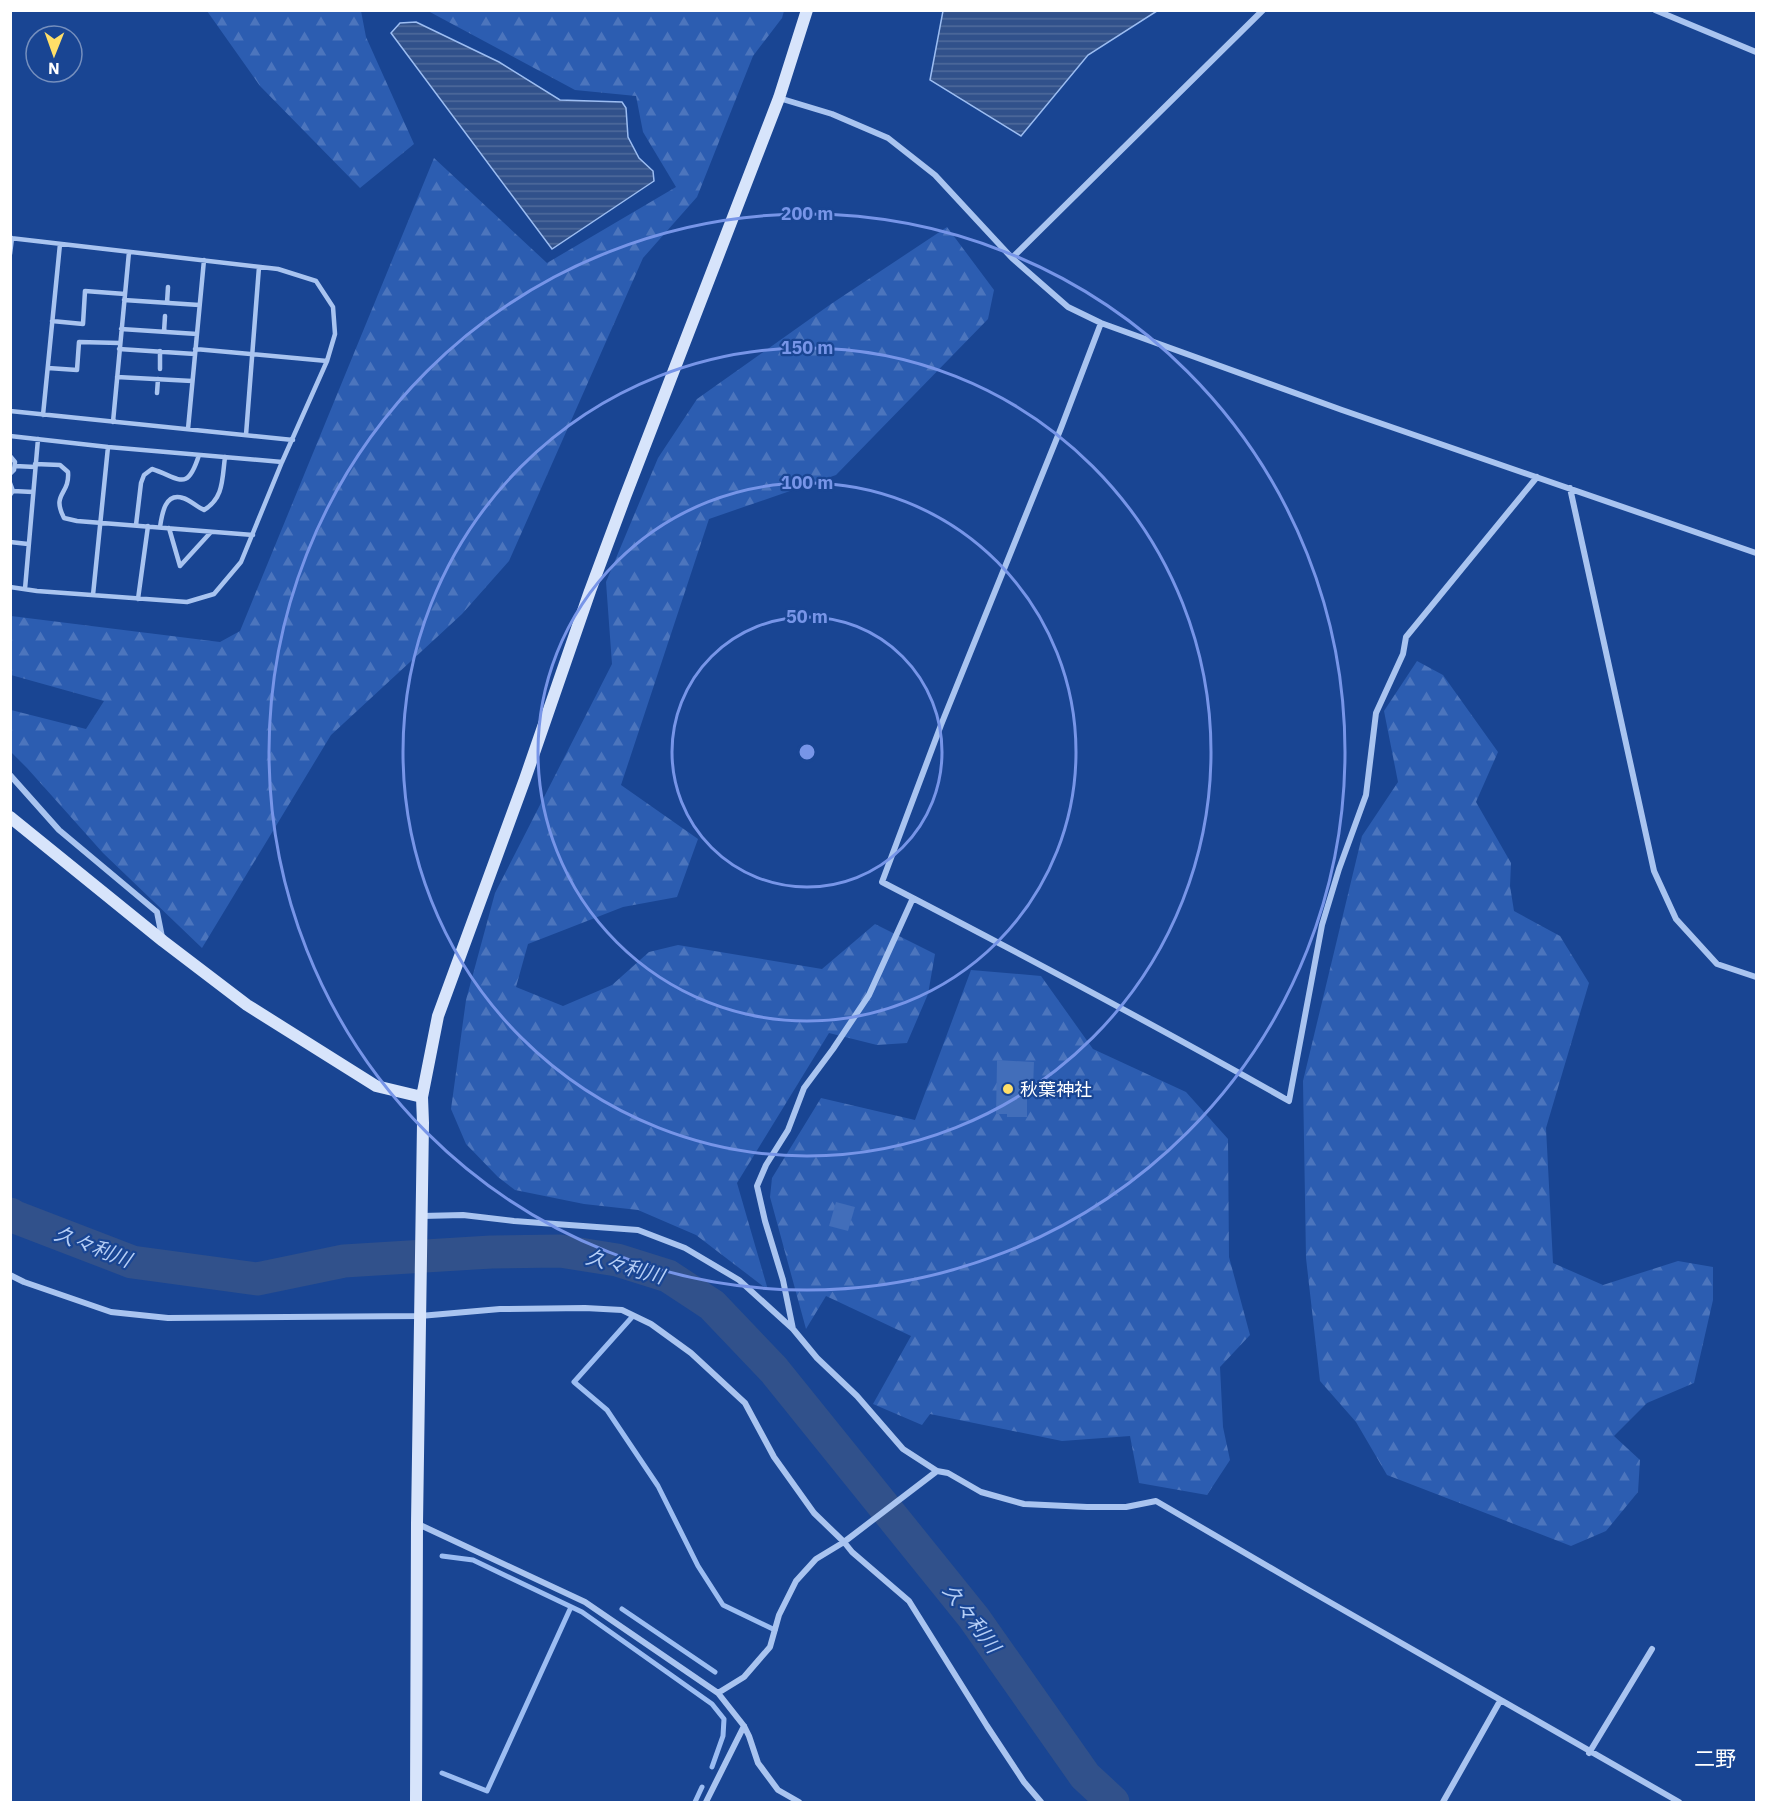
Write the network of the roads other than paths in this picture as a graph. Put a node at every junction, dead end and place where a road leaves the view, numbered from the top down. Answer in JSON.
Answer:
{"nodes":[{"id":1,"x":807,"y":10,"type":"edge"},
{"id":2,"x":1263,"y":10,"type":"edge"},
{"id":3,"x":1655,"y":10,"type":"edge"},
{"id":4,"x":1756,"y":52,"type":"edge"},
{"id":5,"x":779,"y":98,"type":"junction"},
{"id":6,"x":11,"y":238,"type":"edge"},
{"id":7,"x":60,"y":244,"type":"junction"},
{"id":8,"x":129,"y":252,"type":"junction"},
{"id":9,"x":10,"y":254,"type":"edge"},
{"id":10,"x":1012,"y":258,"type":"junction"},
{"id":11,"x":204,"y":260,"type":"junction"},
{"id":12,"x":259,"y":267,"type":"junction"},
{"id":13,"x":168,"y":287,"type":"dead end"},
{"id":14,"x":125,"y":297,"type":"junction"},
{"id":15,"x":167,"y":303,"type":"junction"},
{"id":16,"x":199,"y":305,"type":"junction"},
{"id":17,"x":165,"y":316,"type":"dead end"},
{"id":18,"x":52,"y":321,"type":"junction"},
{"id":19,"x":1101,"y":323,"type":"junction"},
{"id":20,"x":122,"y":329,"type":"junction"},
{"id":21,"x":164,"y":332,"type":"junction"},
{"id":22,"x":197,"y":334,"type":"junction"},
{"id":23,"x":120,"y":346,"type":"junction"},
{"id":24,"x":160,"y":351,"type":"junction"},
{"id":25,"x":195,"y":351,"type":"junction"},
{"id":26,"x":252,"y":354,"type":"junction"},
{"id":27,"x":327,"y":361,"type":"junction"},
{"id":28,"x":48,"y":368,"type":"junction"},
{"id":29,"x":160,"y":369,"type":"dead end"},
{"id":30,"x":117,"y":377,"type":"junction"},
{"id":31,"x":158,"y":379,"type":"junction"},
{"id":32,"x":192,"y":381,"type":"junction"},
{"id":33,"x":157,"y":393,"type":"dead end"},
{"id":34,"x":10,"y":411,"type":"edge"},
{"id":35,"x":43,"y":415,"type":"junction"},
{"id":36,"x":112,"y":422,"type":"junction"},
{"id":37,"x":188,"y":429,"type":"junction"},
{"id":38,"x":246,"y":435,"type":"junction"},
{"id":39,"x":10,"y":436,"type":"edge"},
{"id":40,"x":38,"y":439,"type":"junction"},
{"id":41,"x":293,"y":440,"type":"junction"},
{"id":42,"x":108,"y":447,"type":"junction"},
{"id":43,"x":200,"y":455,"type":"junction"},
{"id":44,"x":10,"y":456,"type":"edge"},
{"id":45,"x":225,"y":457,"type":"junction"},
{"id":46,"x":282,"y":462,"type":"junction"},
{"id":47,"x":35,"y":465,"type":"junction"},
{"id":48,"x":15,"y":466,"type":"junction"},
{"id":49,"x":10,"y":474,"type":"edge"},
{"id":50,"x":1537,"y":477,"type":"junction"},
{"id":51,"x":10,"y":483,"type":"edge"},
{"id":52,"x":1569,"y":488,"type":"junction"},
{"id":53,"x":33,"y":492,"type":"junction"},
{"id":54,"x":12,"y":493,"type":"edge"},
{"id":55,"x":100,"y":521,"type":"junction"},
{"id":56,"x":136,"y":525,"type":"junction"},
{"id":57,"x":148,"y":526,"type":"junction"},
{"id":58,"x":160,"y":527,"type":"junction"},
{"id":59,"x":169,"y":528,"type":"junction"},
{"id":60,"x":211,"y":532,"type":"junction"},
{"id":61,"x":253,"y":535,"type":"junction"},
{"id":62,"x":10,"y":542,"type":"edge"},
{"id":63,"x":28,"y":544,"type":"junction"},
{"id":64,"x":1756,"y":553,"type":"edge"},
{"id":65,"x":10,"y":586,"type":"edge"},
{"id":66,"x":25,"y":589,"type":"junction"},
{"id":67,"x":93,"y":595,"type":"junction"},
{"id":68,"x":138,"y":598,"type":"junction"},
{"id":69,"x":10,"y":775,"type":"edge"},
{"id":70,"x":10,"y":817,"type":"edge"},
{"id":71,"x":913,"y":898,"type":"junction"},
{"id":72,"x":163,"y":941,"type":"junction"},
{"id":73,"x":1756,"y":977,"type":"edge"},
{"id":74,"x":422,"y":1097,"type":"junction"},
{"id":75,"x":422,"y":1216,"type":"junction"},
{"id":76,"x":10,"y":1275,"type":"edge"},
{"id":77,"x":420,"y":1316,"type":"junction"},
{"id":78,"x":793,"y":1329,"type":"junction"},
{"id":79,"x":937,"y":1471,"type":"junction"},
{"id":80,"x":417,"y":1523,"type":"junction"},
{"id":81,"x":844,"y":1542,"type":"junction"},
{"id":82,"x":1652,"y":1648,"type":"dead end"},
{"id":83,"x":718,"y":1693,"type":"junction"},
{"id":84,"x":1500,"y":1701,"type":"junction"},
{"id":85,"x":744,"y":1726,"type":"junction"},
{"id":86,"x":1590,"y":1753,"type":"junction"},
{"id":87,"x":416,"y":1803,"type":"edge"},
{"id":88,"x":706,"y":1803,"type":"edge"},
{"id":89,"x":799,"y":1803,"type":"edge"},
{"id":90,"x":1041,"y":1803,"type":"edge"},
{"id":91,"x":1443,"y":1803,"type":"edge"},
{"id":92,"x":1678,"y":1803,"type":"edge"}],
"edges":[{"from":1,"to":5,"type":"street"},
{"from":2,"to":10,"type":"street"},
{"from":3,"to":4,"type":"street"},
{"from":5,"to":10,"type":"street"},
{"from":5,"to":74,"type":"street"},
{"from":6,"to":7,"type":"lane"},
{"from":6,"to":9,"type":"lane"},
{"from":7,"to":8,"type":"lane"},
{"from":7,"to":18,"type":"lane"},
{"from":8,"to":11,"type":"lane"},
{"from":8,"to":14,"type":"lane"},
{"from":10,"to":19,"type":"street"},
{"from":11,"to":12,"type":"lane"},
{"from":11,"to":16,"type":"lane"},
{"from":12,"to":26,"type":"lane"},
{"from":12,"to":27,"type":"lane"},
{"from":13,"to":15,"type":"lane"},
{"from":14,"to":15,"type":"lane"},
{"from":14,"to":18,"type":"lane"},
{"from":14,"to":20,"type":"lane"},
{"from":15,"to":16,"type":"lane"},
{"from":16,"to":22,"type":"lane"},
{"from":17,"to":21,"type":"lane"},
{"from":18,"to":28,"type":"lane"},
{"from":19,"to":50,"type":"street"},
{"from":19,"to":71,"type":"street"},
{"from":20,"to":21,"type":"lane"},
{"from":20,"to":23,"type":"lane"},
{"from":21,"to":22,"type":"lane"},
{"from":22,"to":25,"type":"lane"},
{"from":23,"to":24,"type":"lane"},
{"from":23,"to":28,"type":"lane"},
{"from":23,"to":30,"type":"lane"},
{"from":24,"to":25,"type":"lane"},
{"from":24,"to":29,"type":"lane"},
{"from":25,"to":26,"type":"lane"},
{"from":25,"to":32,"type":"lane"},
{"from":26,"to":27,"type":"lane"},
{"from":26,"to":38,"type":"lane"},
{"from":27,"to":41,"type":"lane"},
{"from":28,"to":35,"type":"lane"},
{"from":30,"to":31,"type":"lane"},
{"from":30,"to":36,"type":"lane"},
{"from":31,"to":32,"type":"lane"},
{"from":31,"to":33,"type":"lane"},
{"from":32,"to":37,"type":"lane"},
{"from":34,"to":35,"type":"lane"},
{"from":35,"to":36,"type":"lane"},
{"from":36,"to":37,"type":"lane"},
{"from":37,"to":38,"type":"lane"},
{"from":38,"to":41,"type":"lane"},
{"from":39,"to":40,"type":"lane"},
{"from":40,"to":42,"type":"lane"},
{"from":40,"to":47,"type":"lane"},
{"from":41,"to":46,"type":"lane"},
{"from":42,"to":43,"type":"lane"},
{"from":42,"to":55,"type":"lane"},
{"from":43,"to":45,"type":"lane"},
{"from":43,"to":56,"type":"lane"},
{"from":44,"to":48,"type":"lane"},
{"from":45,"to":46,"type":"lane"},
{"from":45,"to":58,"type":"lane"},
{"from":46,"to":61,"type":"lane"},
{"from":47,"to":48,"type":"lane"},
{"from":47,"to":53,"type":"lane"},
{"from":47,"to":55,"type":"lane"},
{"from":48,"to":49,"type":"lane"},
{"from":50,"to":52,"type":"street"},
{"from":50,"to":71,"type":"street"},
{"from":51,"to":54,"type":"lane"},
{"from":52,"to":64,"type":"street"},
{"from":52,"to":73,"type":"street"},
{"from":53,"to":54,"type":"lane"},
{"from":53,"to":63,"type":"lane"},
{"from":55,"to":56,"type":"lane"},
{"from":55,"to":67,"type":"lane"},
{"from":56,"to":57,"type":"lane"},
{"from":57,"to":58,"type":"lane"},
{"from":57,"to":68,"type":"lane"},
{"from":58,"to":59,"type":"lane"},
{"from":59,"to":60,"type":"lane"},
{"from":59,"to":60,"type":"lane"},
{"from":60,"to":61,"type":"lane"},
{"from":61,"to":68,"type":"lane"},
{"from":62,"to":63,"type":"lane"},
{"from":63,"to":66,"type":"lane"},
{"from":65,"to":66,"type":"lane"},
{"from":66,"to":67,"type":"lane"},
{"from":67,"to":68,"type":"lane"},
{"from":69,"to":72,"type":"street"},
{"from":70,"to":72,"type":"street"},
{"from":71,"to":78,"type":"street"},
{"from":72,"to":74,"type":"street"},
{"from":74,"to":75,"type":"street"},
{"from":75,"to":77,"type":"street"},
{"from":75,"to":78,"type":"street"},
{"from":76,"to":77,"type":"street"},
{"from":77,"to":80,"type":"street"},
{"from":77,"to":81,"type":"street"},
{"from":78,"to":79,"type":"street"},
{"from":79,"to":81,"type":"street"},
{"from":79,"to":84,"type":"street"},
{"from":80,"to":83,"type":"street"},
{"from":80,"to":87,"type":"street"},
{"from":81,"to":83,"type":"street"},
{"from":81,"to":90,"type":"street"},
{"from":82,"to":86,"type":"street"},
{"from":83,"to":85,"type":"street"},
{"from":84,"to":86,"type":"street"},
{"from":84,"to":91,"type":"street"},
{"from":85,"to":88,"type":"street"},
{"from":85,"to":89,"type":"street"},
{"from":86,"to":92,"type":"street"}]}
